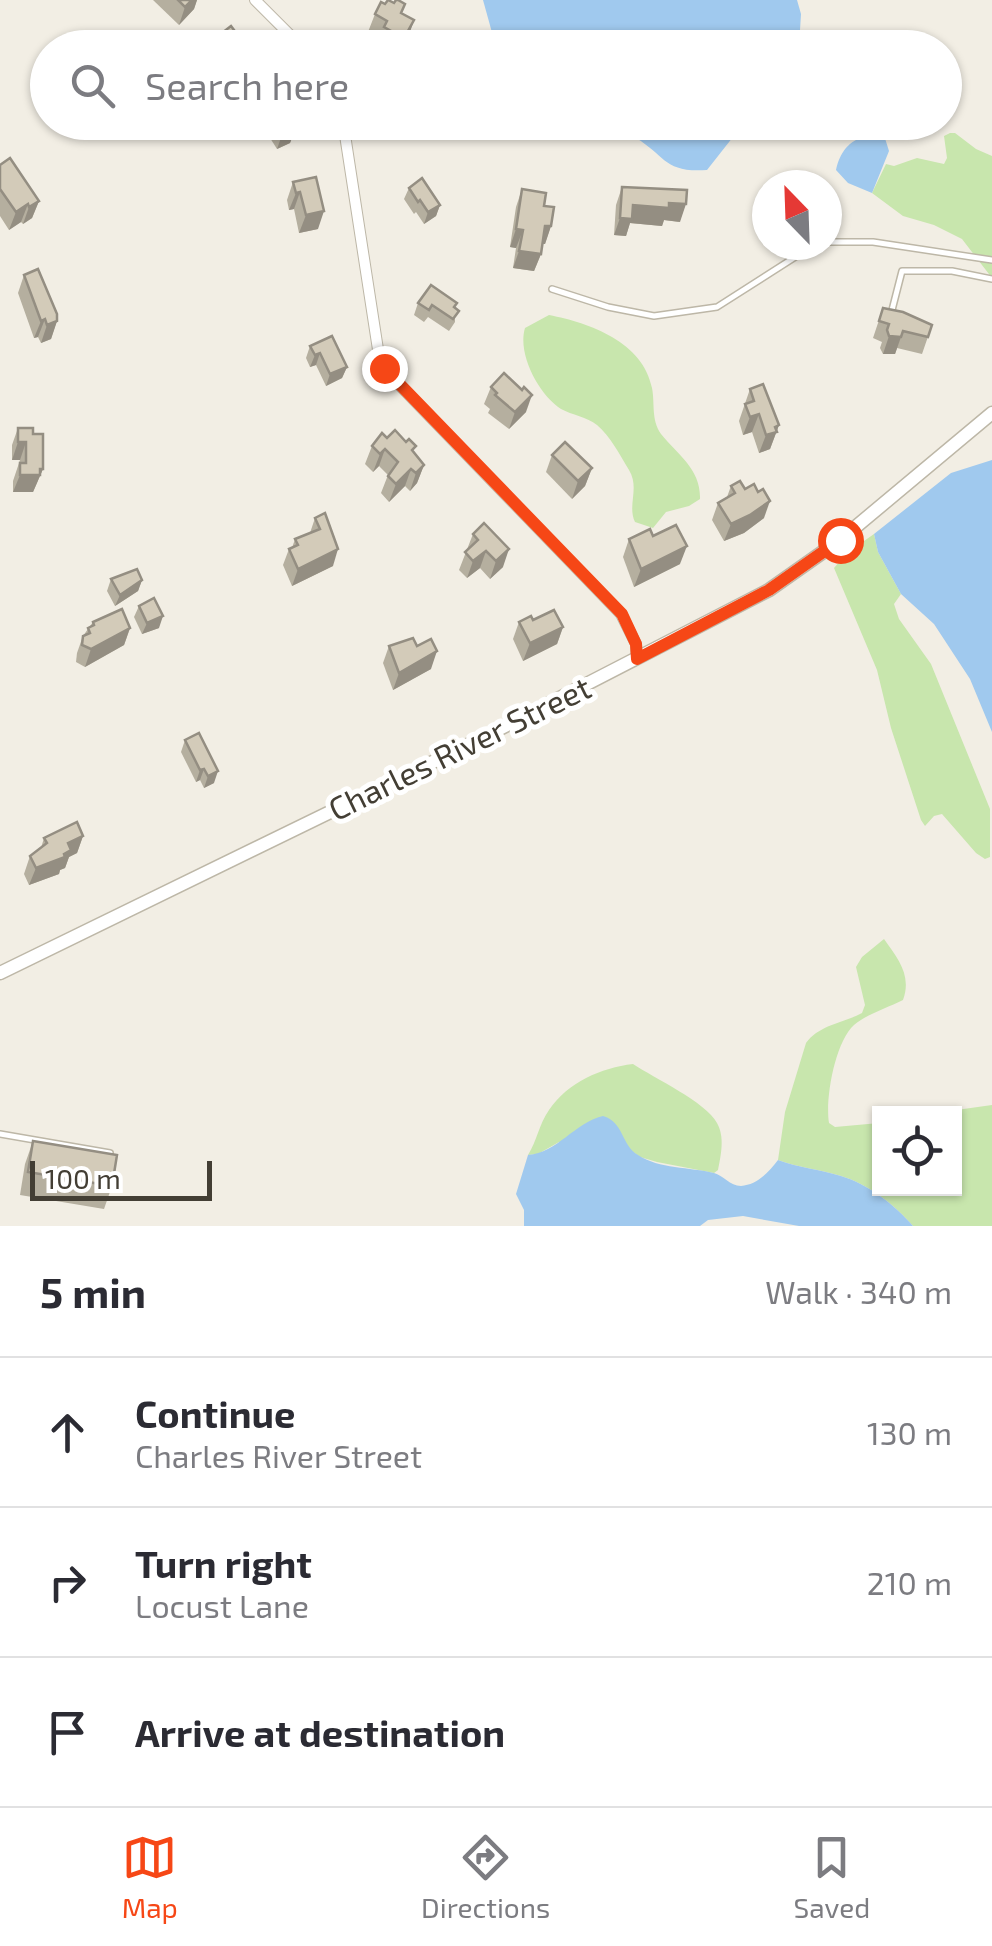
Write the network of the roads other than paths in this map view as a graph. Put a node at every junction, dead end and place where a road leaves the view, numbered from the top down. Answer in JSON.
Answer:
{"nodes":[{"id":1,"x":255,"y":0,"type":"edge"},
{"id":2,"x":285,"y":30,"type":"edge"},
{"id":3,"x":346,"y":140,"type":"edge"},
{"id":4,"x":842,"y":242,"type":"edge"},
{"id":5,"x":791,"y":260,"type":"edge"},
{"id":6,"x":992,"y":260,"type":"edge"},
{"id":7,"x":992,"y":278,"type":"edge"},
{"id":8,"x":552,"y":288,"type":"dead end"},
{"id":9,"x":891,"y":314,"type":"edge"},
{"id":10,"x":992,"y":413,"type":"edge"},
{"id":11,"x":637,"y":659,"type":"junction"},
{"id":12,"x":0,"y":974,"type":"edge"},
{"id":13,"x":0,"y":1134,"type":"edge"},
{"id":14,"x":110,"y":1153,"type":"edge"}],
"edges":[{"from":1,"to":2,"type":"street"},
{"from":3,"to":11,"type":"street"},
{"from":4,"to":6,"type":"lane"},
{"from":5,"to":8,"type":"lane"},
{"from":7,"to":9,"type":"lane"},
{"from":10,"to":11,"type":"street","name":"Charles River Street"},
{"from":11,"to":12,"type":"street","name":"Charles River Street"},
{"from":13,"to":14,"type":"lane"}]}
